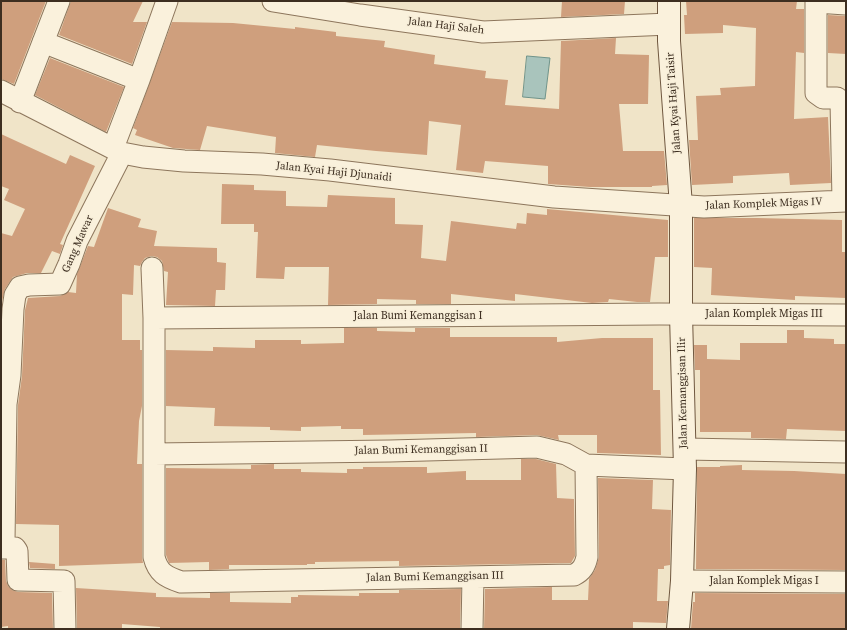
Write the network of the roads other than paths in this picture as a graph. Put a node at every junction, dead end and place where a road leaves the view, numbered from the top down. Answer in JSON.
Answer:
{"nodes":[{"id":1,"x":58,"y":1,"type":"edge"},
{"id":2,"x":167,"y":1,"type":"edge"},
{"id":3,"x":273,"y":1,"type":"edge"},
{"id":4,"x":669,"y":1,"type":"edge"},
{"id":5,"x":816,"y":2,"type":"edge"},
{"id":6,"x":846,"y":4,"type":"edge"},
{"id":7,"x":669,"y":24,"type":"junction"},
{"id":8,"x":43,"y":42,"type":"junction"},
{"id":9,"x":139,"y":80,"type":"junction"},
{"id":10,"x":1,"y":91,"type":"edge"},
{"id":11,"x":20,"y":102,"type":"junction"},
{"id":12,"x":118,"y":150,"type":"junction"},
{"id":13,"x":844,"y":201,"type":"edge"},
{"id":14,"x":681,"y":206,"type":"junction"},
{"id":15,"x":152,"y":268,"type":"dead end"},
{"id":16,"x":681,"y":314,"type":"junction"},
{"id":17,"x":846,"y":315,"type":"edge"},
{"id":18,"x":154,"y":318,"type":"junction"},
{"id":19,"x":846,"y":452,"type":"edge"},
{"id":20,"x":154,"y":454,"type":"junction"},
{"id":21,"x":684,"y":459,"type":"junction"},
{"id":22,"x":586,"y":465,"type":"junction"},
{"id":23,"x":1,"y":548,"type":"edge"},
{"id":24,"x":473,"y":577,"type":"junction"},
{"id":25,"x":682,"y":581,"type":"junction"},
{"id":26,"x":846,"y":582,"type":"edge"},
{"id":27,"x":65,"y":629,"type":"edge"},
{"id":28,"x":472,"y":629,"type":"edge"},
{"id":29,"x":678,"y":629,"type":"edge"}],
"edges":[{"from":1,"to":8,"type":"street"},
{"from":2,"to":9,"type":"street","name":"Gang Mawar"},
{"from":3,"to":7,"type":"street","name":"Jalan Haji Saleh"},
{"from":4,"to":7,"type":"street","name":"Jalan Kyai Haji Taisir"},
{"from":5,"to":6,"type":"street"},
{"from":5,"to":13,"type":"street"},
{"from":7,"to":14,"type":"street","name":"Jalan Kyai Haji Taisir"},
{"from":8,"to":9,"type":"street"},
{"from":8,"to":11,"type":"street"},
{"from":9,"to":12,"type":"street","name":"Gang Mawar"},
{"from":10,"to":11,"type":"street","name":"Jalan Kyai Haji Djunaidi"},
{"from":11,"to":12,"type":"street","name":"Jalan Kyai Haji Djunaidi"},
{"from":12,"to":14,"type":"street","name":"Jalan Kyai Haji Djunaidi"},
{"from":12,"to":23,"type":"street","name":"Gang Mawar"},
{"from":13,"to":14,"type":"street","name":"Jalan Komplek Migas IV"},
{"from":14,"to":16,"type":"street","name":"Jalan Kemanggisan Ilir"},
{"from":15,"to":18,"type":"street"},
{"from":16,"to":17,"type":"street","name":"Jalan Komplek Migas III"},
{"from":16,"to":18,"type":"street","name":"Jalan Bumi Kemanggisan I"},
{"from":16,"to":21,"type":"street","name":"Jalan Kemanggisan Ilir"},
{"from":18,"to":20,"type":"street"},
{"from":19,"to":21,"type":"street","name":"Jalan Bumi Kemanggisan II"},
{"from":20,"to":22,"type":"street","name":"Jalan Bumi Kemanggisan II"},
{"from":20,"to":24,"type":"street","name":"Jalan Bumi Kemanggisan III"},
{"from":21,"to":22,"type":"street","name":"Jalan Bumi Kemanggisan II"},
{"from":21,"to":25,"type":"street","name":"Jalan Kemanggisan Ilir"},
{"from":22,"to":24,"type":"street","name":"Jalan Bumi Kemanggisan III"},
{"from":23,"to":27,"type":"street"},
{"from":24,"to":28,"type":"street"},
{"from":25,"to":26,"type":"street","name":"Jalan Komplek Migas I"},
{"from":25,"to":29,"type":"street","name":"Jalan Kemanggisan Ilir"}]}
